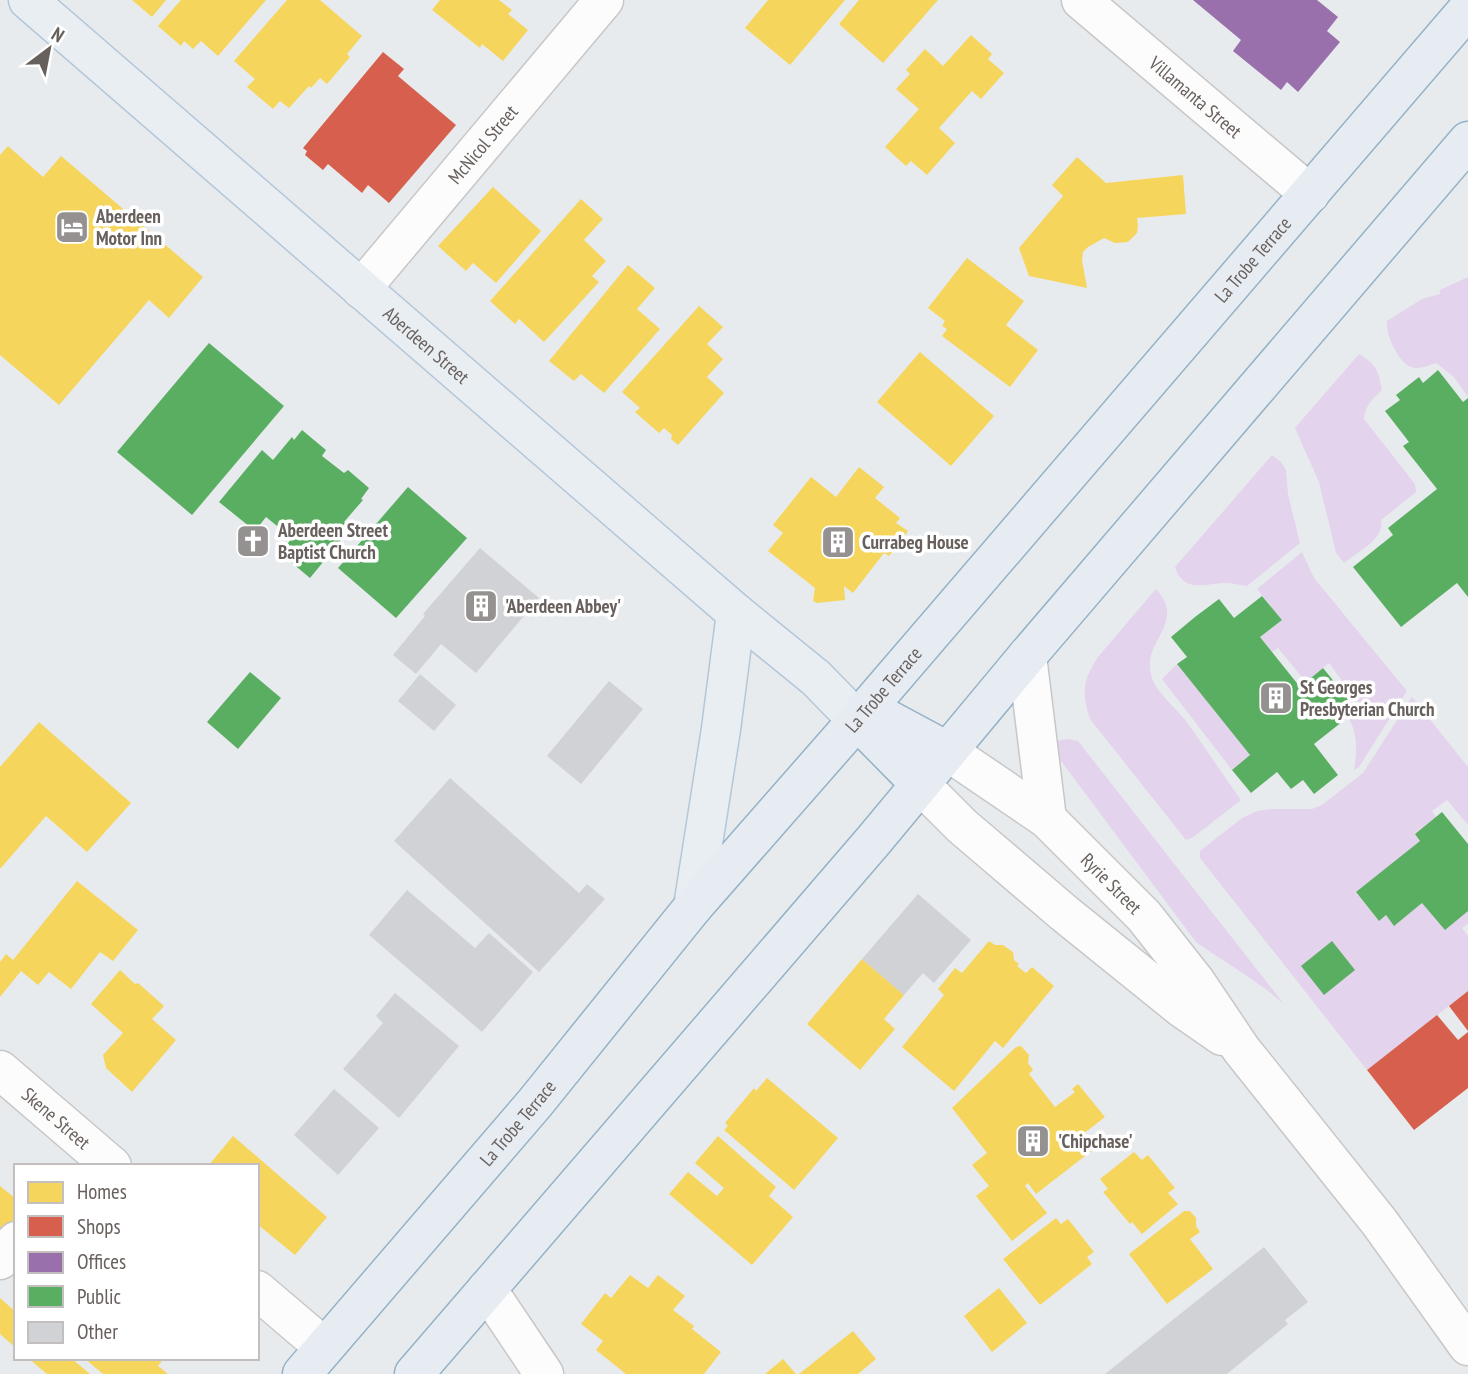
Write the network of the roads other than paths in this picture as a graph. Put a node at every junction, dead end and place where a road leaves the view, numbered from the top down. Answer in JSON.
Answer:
{"nodes":[{"id":1,"x":29,"y":0,"type":"edge"},
{"id":2,"x":604,"y":0,"type":"edge"},
{"id":3,"x":1081,"y":0,"type":"edge"},
{"id":4,"x":1468,"y":9,"type":"edge"},
{"id":5,"x":1468,"y":141,"type":"edge"},
{"id":6,"x":1310,"y":194,"type":"junction"},
{"id":7,"x":361,"y":289,"type":"junction"},
{"id":8,"x":736,"y":613,"type":"junction"},
{"id":9,"x":1027,"y":656,"type":"junction"},
{"id":10,"x":862,"y":714,"type":"junction"},
{"id":11,"x":947,"y":751,"type":"junction"},
{"id":12,"x":920,"y":784,"type":"junction"},
{"id":13,"x":1046,"y":819,"type":"junction"},
{"id":14,"x":693,"y":907,"type":"junction"},
{"id":15,"x":1241,"y":1049,"type":"junction"},
{"id":16,"x":0,"y":1070,"type":"edge"},
{"id":17,"x":94,"y":1160,"type":"edge"},
{"id":18,"x":14,"y":1243,"type":"edge"},
{"id":19,"x":0,"y":1260,"type":"edge"},
{"id":20,"x":487,"y":1289,"type":"junction"},
{"id":21,"x":259,"y":1293,"type":"edge"},
{"id":22,"x":1468,"y":1346,"type":"edge"},
{"id":23,"x":313,"y":1361,"type":"edge"},
{"id":24,"x":414,"y":1374,"type":"edge"},
{"id":25,"x":544,"y":1374,"type":"edge"}],
"edges":[{"from":1,"to":7,"type":"main road","name":"Aberdeen Street"},
{"from":2,"to":7,"type":"main road","name":"McNicol Street"},
{"from":3,"to":6,"type":"main road","name":"Villamanta Street"},
{"from":4,"to":6,"type":"highway","name":"La Trobe Terrace"},
{"from":5,"to":9,"type":"highway"},
{"from":6,"to":10,"type":"highway","name":"La Trobe Terrace"},
{"from":7,"to":8,"type":"main road","name":"Aberdeen Street"},
{"from":8,"to":10,"type":"main road","name":"Aberdeen Street"},
{"from":8,"to":14,"type":"main road"},
{"from":9,"to":11,"type":"highway"},
{"from":9,"to":13,"type":"main road"},
{"from":10,"to":11,"type":"highway"},
{"from":10,"to":12,"type":"highway"},
{"from":10,"to":14,"type":"highway","name":"La Trobe Terrace"},
{"from":11,"to":12,"type":"highway"},
{"from":11,"to":13,"type":"main road","name":"Ryrie Street"},
{"from":12,"to":15,"type":"main road","name":"Ryrie Street"},
{"from":12,"to":20,"type":"highway"},
{"from":13,"to":15,"type":"main road","name":"Ryrie Street"},
{"from":14,"to":23,"type":"highway","name":"La Trobe Terrace"},
{"from":15,"to":22,"type":"main road","name":"Ryrie Street"},
{"from":16,"to":17,"type":"main road","name":"Skene Street"},
{"from":18,"to":19,"type":"main road"},
{"from":20,"to":24,"type":"highway"},
{"from":20,"to":25,"type":"main road"},
{"from":21,"to":23,"type":"main road"}]}
